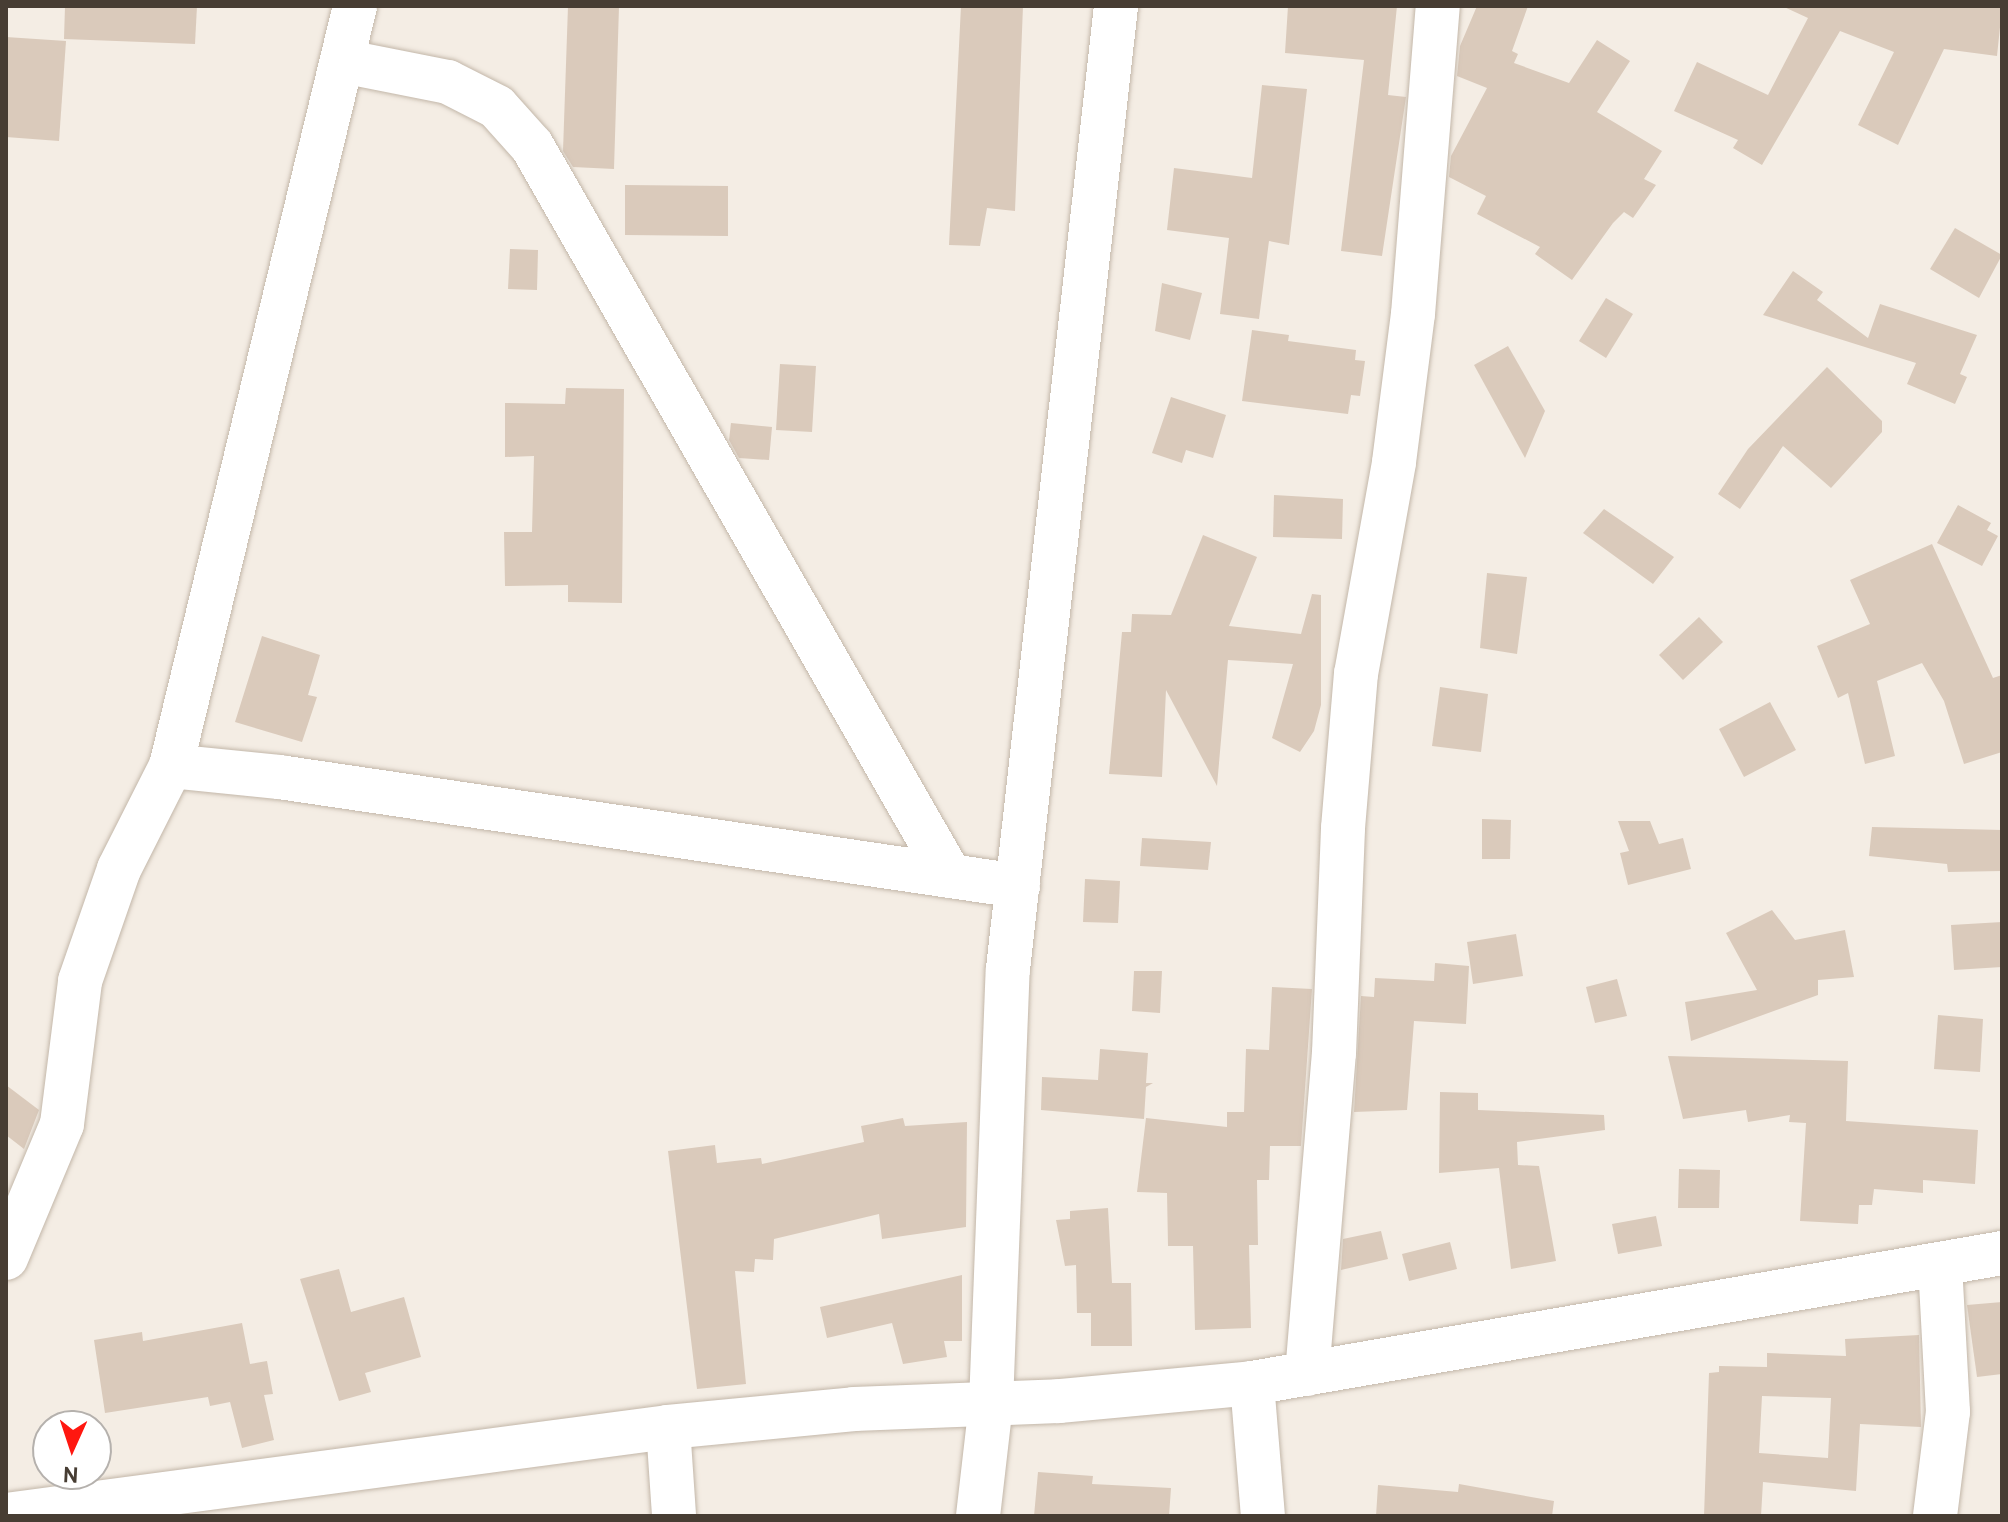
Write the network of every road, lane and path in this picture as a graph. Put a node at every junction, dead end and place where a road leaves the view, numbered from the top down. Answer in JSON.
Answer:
{"nodes":[{"id":1,"x":355,"y":6,"type":"edge"},
{"id":2,"x":1116,"y":6,"type":"edge"},
{"id":3,"x":1438,"y":6,"type":"edge"},
{"id":4,"x":342,"y":61,"type":"junction"},
{"id":5,"x":171,"y":766,"type":"junction"},
{"id":6,"x":950,"y":876,"type":"junction"},
{"id":7,"x":1018,"y":886,"type":"junction"},
{"id":8,"x":2002,"y":1253,"type":"edge"},
{"id":9,"x":6,"y":1258,"type":"edge"},
{"id":10,"x":1940,"y":1265,"type":"junction"},
{"id":11,"x":1307,"y":1374,"type":"junction"},
{"id":12,"x":1252,"y":1383,"type":"junction"},
{"id":13,"x":991,"y":1404,"type":"junction"},
{"id":14,"x":668,"y":1427,"type":"junction"},
{"id":15,"x":6,"y":1515,"type":"edge"},
{"id":16,"x":674,"y":1516,"type":"edge"},
{"id":17,"x":978,"y":1516,"type":"edge"},
{"id":18,"x":1263,"y":1516,"type":"edge"},
{"id":19,"x":1935,"y":1516,"type":"edge"}],
"edges":[{"from":1,"to":4,"type":"street"},
{"from":2,"to":7,"type":"street"},
{"from":3,"to":11,"type":"street"},
{"from":4,"to":5,"type":"street"},
{"from":4,"to":6,"type":"street"},
{"from":5,"to":6,"type":"street"},
{"from":5,"to":9,"type":"street"},
{"from":6,"to":7,"type":"street"},
{"from":7,"to":13,"type":"street"},
{"from":8,"to":10,"type":"street"},
{"from":10,"to":11,"type":"street"},
{"from":10,"to":19,"type":"street"},
{"from":11,"to":12,"type":"street"},
{"from":12,"to":13,"type":"street"},
{"from":12,"to":18,"type":"street"},
{"from":13,"to":14,"type":"street"},
{"from":13,"to":17,"type":"street"},
{"from":14,"to":15,"type":"street"},
{"from":14,"to":16,"type":"street"}]}
